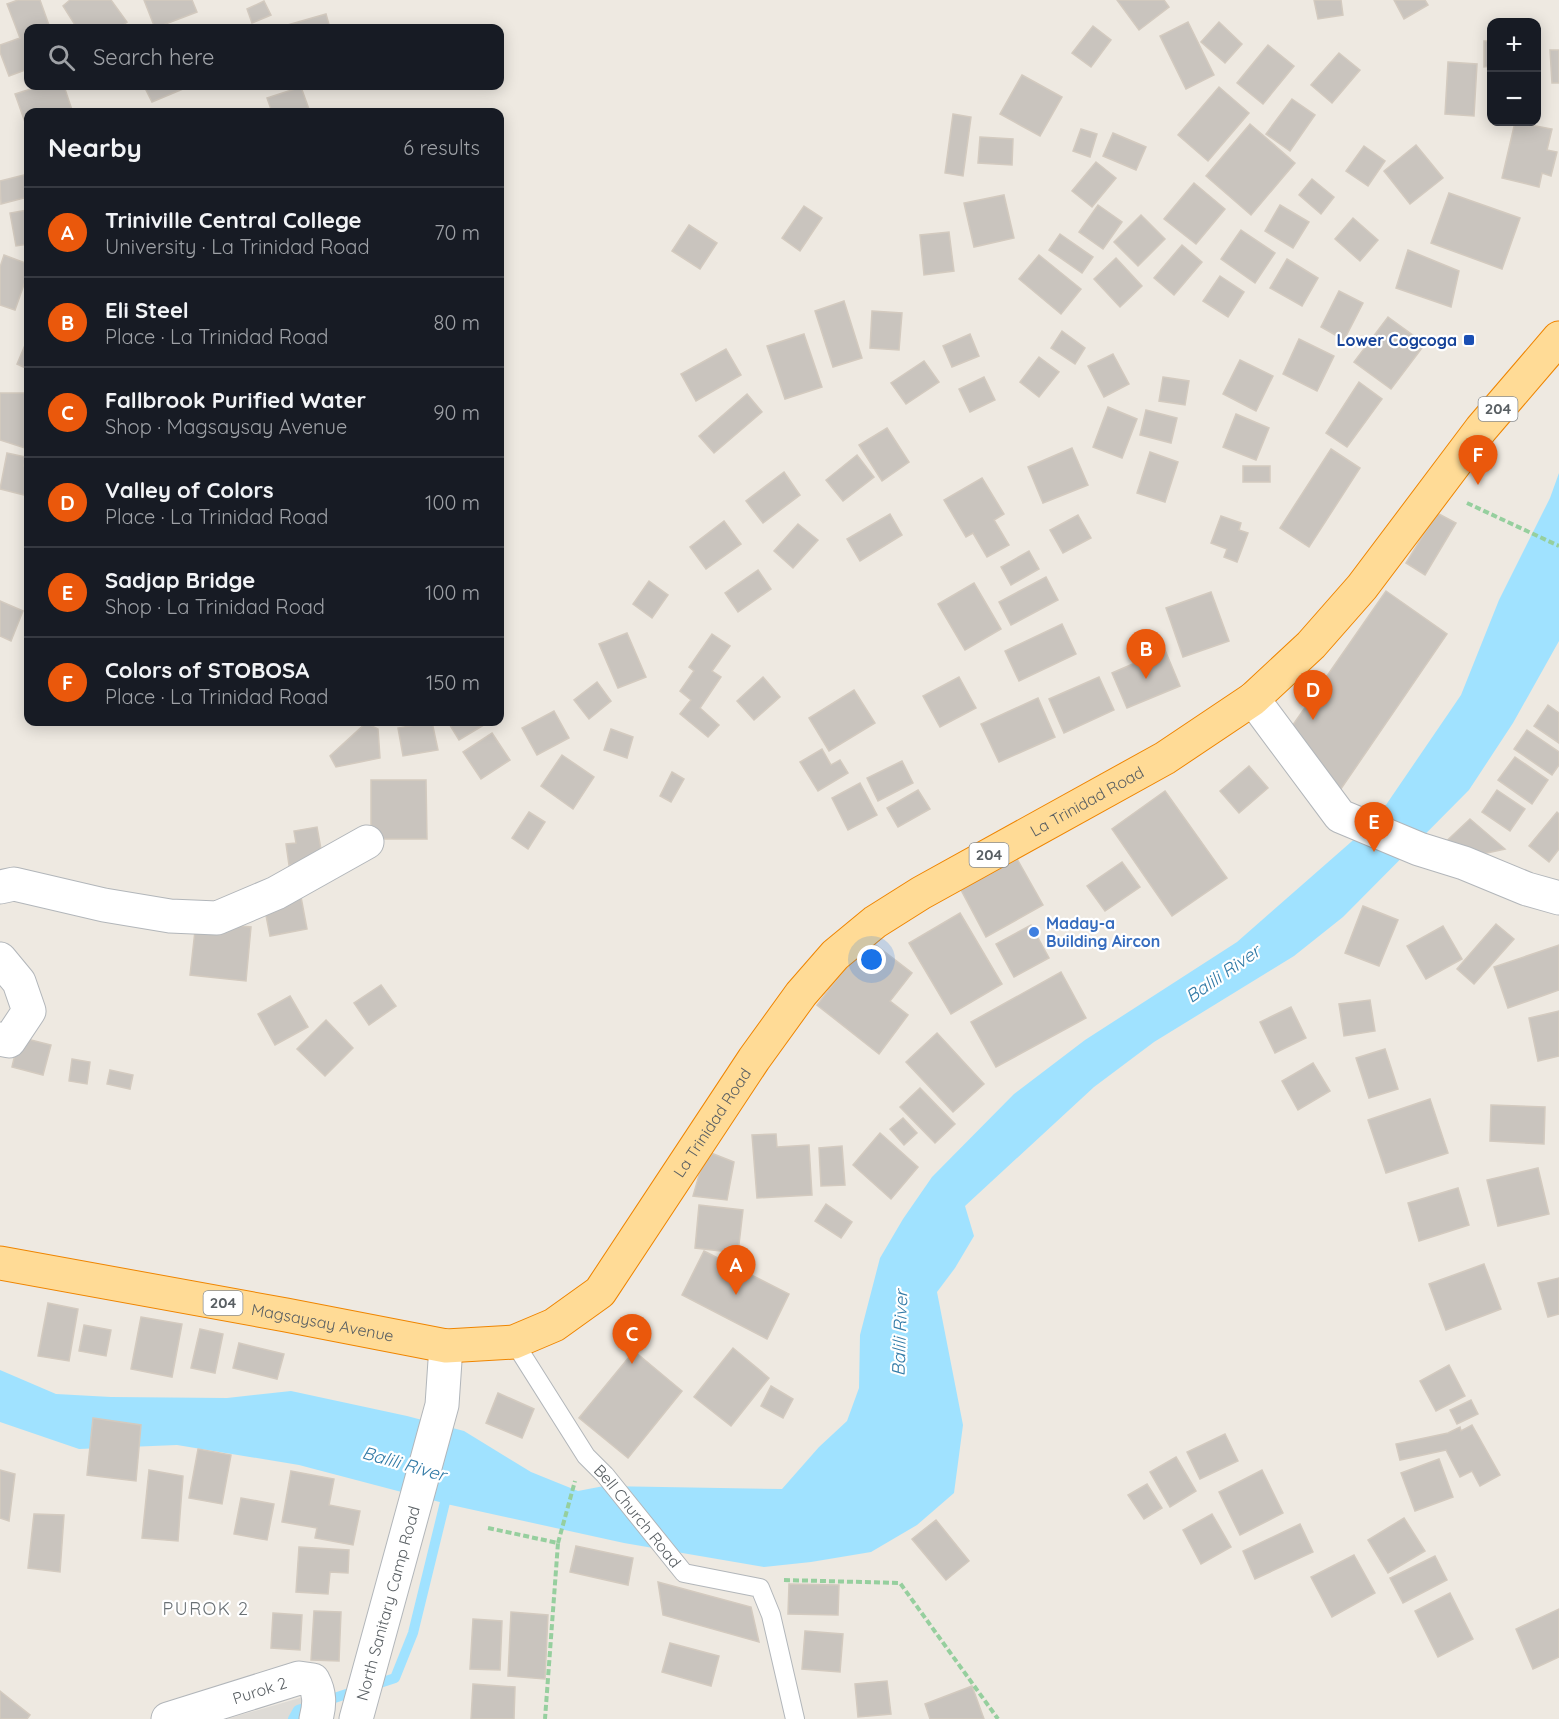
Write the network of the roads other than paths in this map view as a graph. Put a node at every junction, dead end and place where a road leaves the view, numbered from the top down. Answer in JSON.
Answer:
{"nodes":[{"id":1,"x":1559,"y":338,"type":"edge"},
{"id":2,"x":1253,"y":699,"type":"junction"},
{"id":3,"x":367,"y":842,"type":"dead end"},
{"id":4,"x":0,"y":887,"type":"edge"},
{"id":5,"x":1559,"y":898,"type":"edge"},
{"id":6,"x":0,"y":959,"type":"edge"},
{"id":7,"x":0,"y":1039,"type":"edge"},
{"id":8,"x":0,"y":1263,"type":"edge"},
{"id":9,"x":600,"y":1292,"type":"joint"},
{"id":10,"x":514,"y":1342,"type":"junction"},
{"id":11,"x":446,"y":1346,"type":"junction"},
{"id":12,"x":168,"y":1719,"type":"edge"},
{"id":13,"x":316,"y":1719,"type":"edge"},
{"id":14,"x":356,"y":1719,"type":"edge"},
{"id":15,"x":795,"y":1719,"type":"edge"}],
"edges":[{"from":1,"to":2,"type":"highway","name":"La Trinidad Road","number":"204"},
{"from":2,"to":5,"type":"street"},
{"from":2,"to":9,"type":"highway","name":"La Trinidad Road","number":"204"},
{"from":3,"to":4,"type":"street"},
{"from":6,"to":7,"type":"street"},
{"from":8,"to":11,"type":"highway","name":"Magsaysay Avenue","number":"204"},
{"from":9,"to":10,"type":"highway","name":"Magsaysay Avenue","number":"204"},
{"from":10,"to":11,"type":"highway","name":"Magsaysay Avenue","number":"204"},
{"from":10,"to":15,"type":"lane","name":"Bell Church Road"},
{"from":11,"to":14,"type":"street","name":"North Sanitary Camp Road"},
{"from":12,"to":13,"type":"street","name":"Purok 2"}]}
